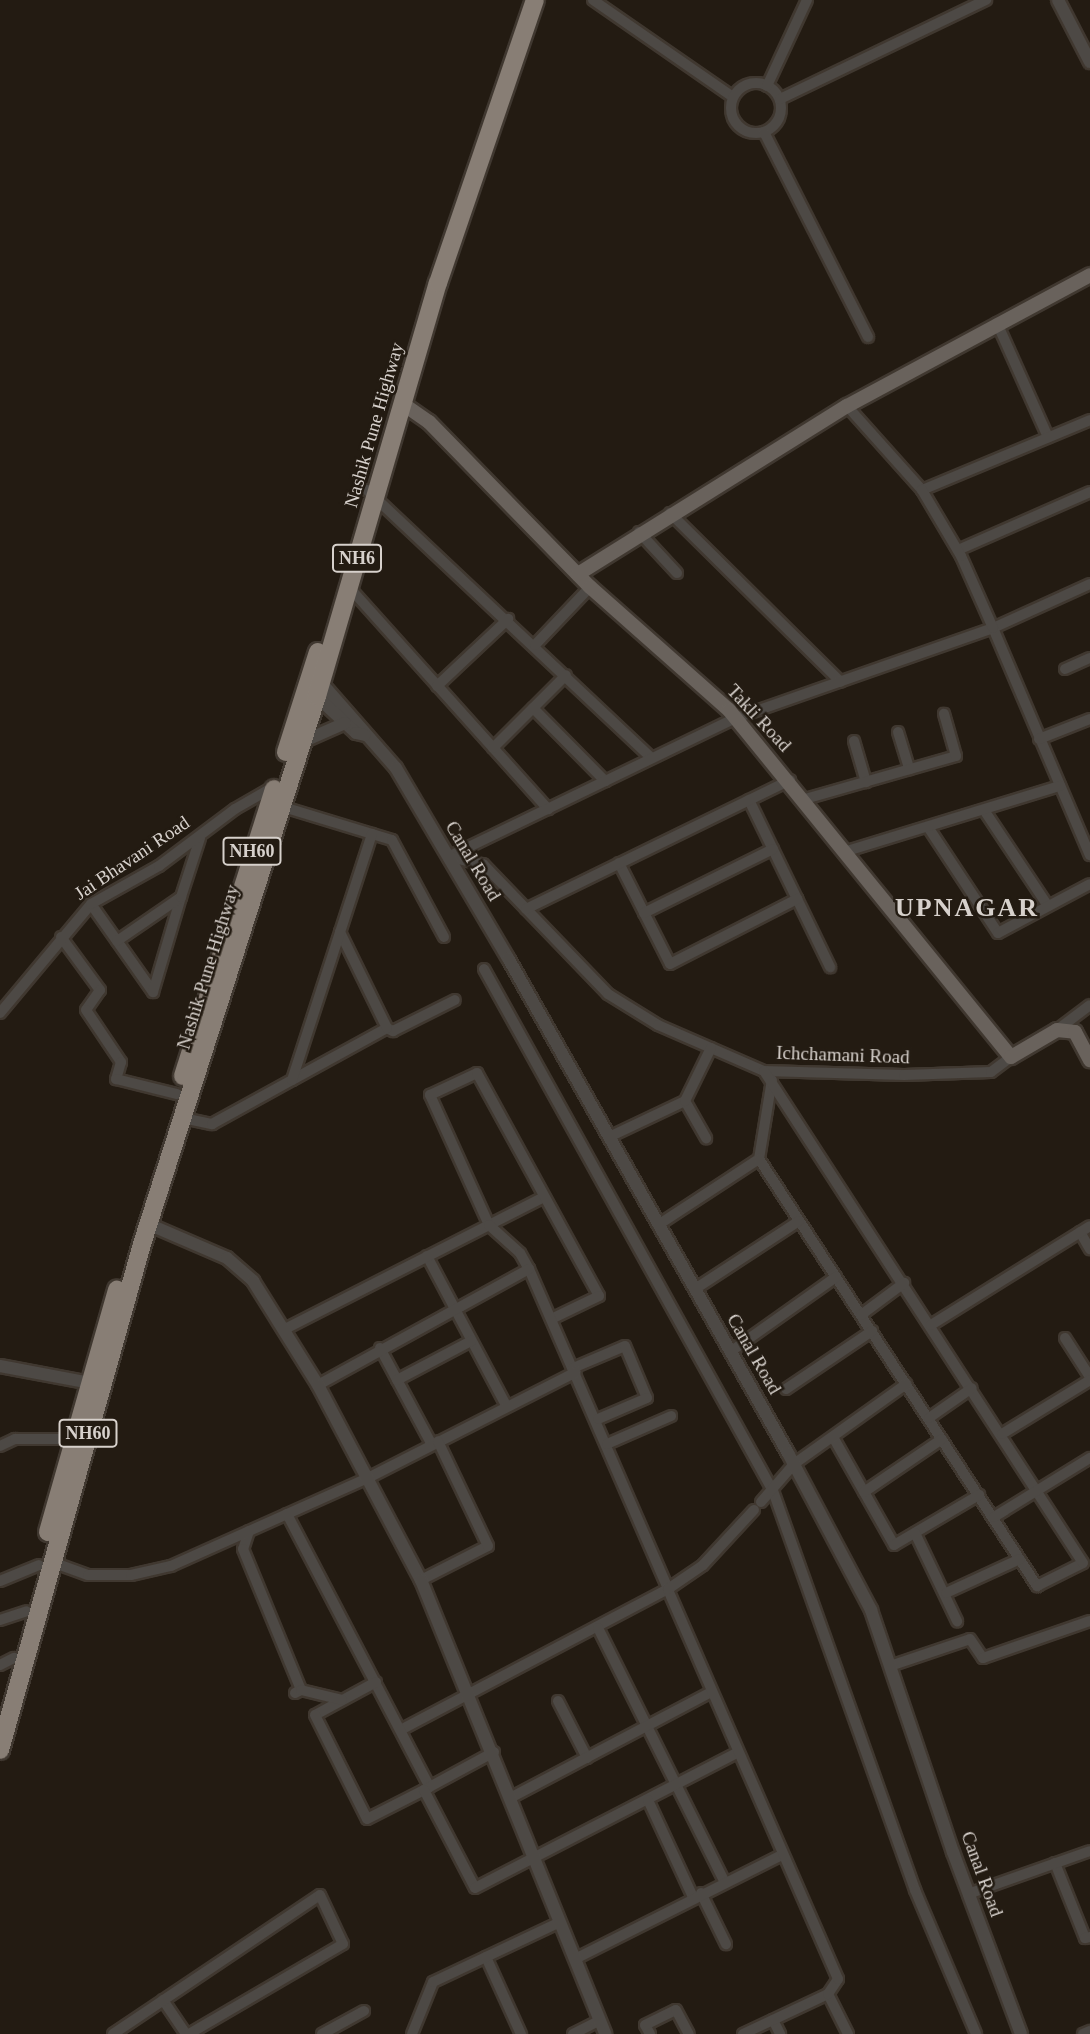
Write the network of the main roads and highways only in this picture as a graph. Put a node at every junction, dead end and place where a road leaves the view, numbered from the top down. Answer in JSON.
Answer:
{"nodes":[{"id":1,"x":523,"y":0,"type":"edge"},
{"id":2,"x":535,"y":0,"type":"edge"},
{"id":3,"x":1090,"y":275,"type":"edge"},
{"id":4,"x":403,"y":404,"type":"junction"},
{"id":5,"x":371,"y":494,"type":"junction"},
{"id":6,"x":578,"y":573,"type":"junction"},
{"id":7,"x":314,"y":685,"type":"junction"},
{"id":8,"x":1090,"y":1060,"type":"edge"},
{"id":9,"x":183,"y":1118,"type":"joint"},
{"id":10,"x":95,"y":1384,"type":"junction"},
{"id":11,"x":46,"y":1564,"type":"junction"},
{"id":12,"x":7,"y":1661,"type":"edge"},
{"id":13,"x":0,"y":1708,"type":"edge"},
{"id":14,"x":0,"y":1750,"type":"edge"}],
"edges":[{"from":1,"to":5,"type":"highway","name":"Nashik Pune Highway","number":"NH60"},
{"from":2,"to":4,"type":"highway","name":"Nashik Pune Highway","number":"NH6"},
{"from":3,"to":6,"type":"main road"},
{"from":4,"to":5,"type":"highway","name":"Nashik Pune Highway","number":"NH6"},
{"from":4,"to":6,"type":"main road","name":"Takli Road"},
{"from":5,"to":7,"type":"highway","name":"Nashik Pune Highway","number":"NH60"},
{"from":5,"to":7,"type":"highway","name":"Nashik Pune Highway","number":"NH6"},
{"from":6,"to":8,"type":"main road","name":"Takli Road"},
{"from":7,"to":9,"type":"highway","name":"Nashik Pune Highway","number":"NH6"},
{"from":7,"to":10,"type":"highway","name":"Nashik Pune Highway","number":"NH60"},
{"from":9,"to":10,"type":"highway","name":"Nashik Pune Highway","number":"NH60"},
{"from":10,"to":11,"type":"highway","name":"Nashik Pune Highway","number":"NH60"},
{"from":10,"to":11,"type":"highway","name":"Nashik Pune Highway","number":"NH60"},
{"from":11,"to":12,"type":"highway","name":"Nashik Pune Highway","number":"NH60"},
{"from":11,"to":14,"type":"highway","name":"Nashik Pune Highway","number":"NH60"},
{"from":12,"to":13,"type":"highway","name":"Nashik Pune Highway","number":"NH60"}]}
